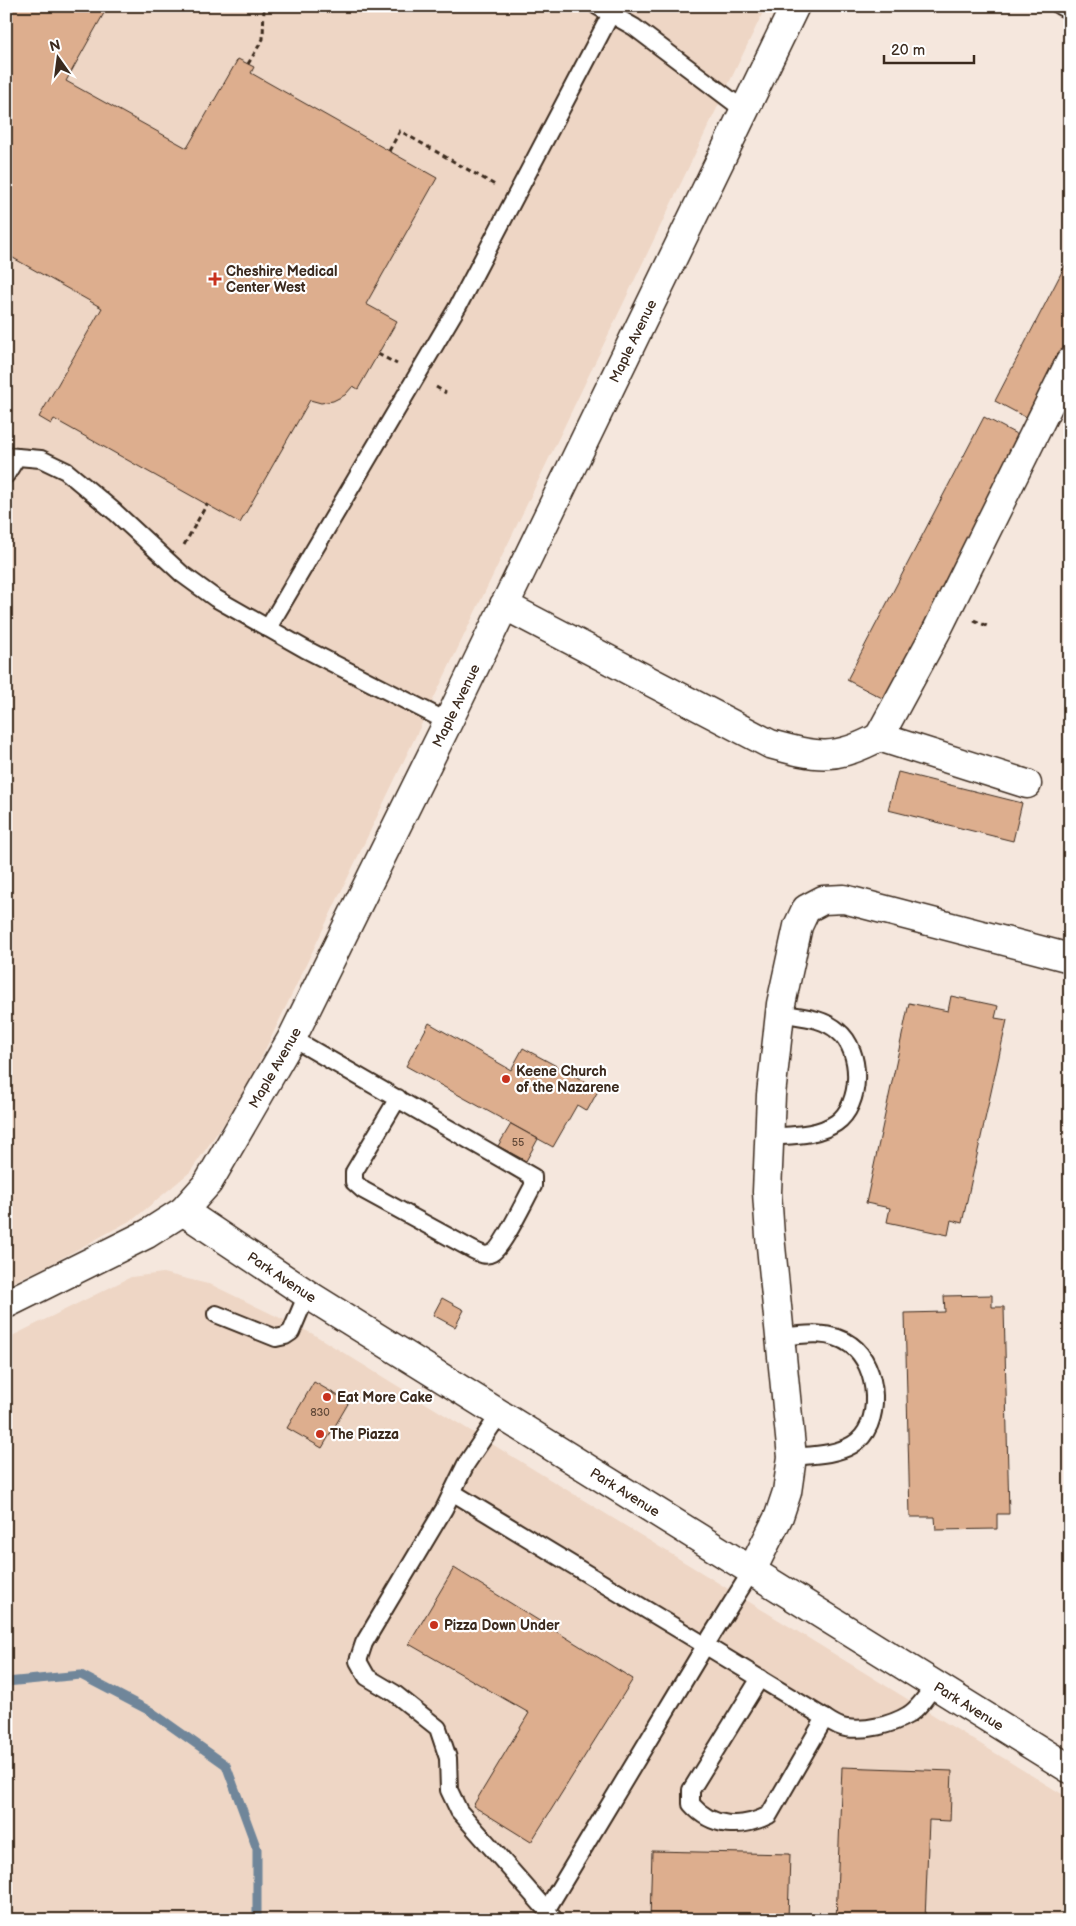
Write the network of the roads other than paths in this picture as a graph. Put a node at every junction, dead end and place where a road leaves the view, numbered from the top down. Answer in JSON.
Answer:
{"nodes":[{"id":1,"x":795,"y":6,"type":"edge"},
{"id":2,"x":1060,"y":6,"type":"edge"},
{"id":3,"x":604,"y":10,"type":"edge"},
{"id":4,"x":1070,"y":11,"type":"edge"},
{"id":5,"x":744,"y":110,"type":"junction"},
{"id":6,"x":1070,"y":362,"type":"edge"},
{"id":7,"x":12,"y":457,"type":"edge"},
{"id":8,"x":6,"y":475,"type":"edge"},
{"id":9,"x":504,"y":605,"type":"junction"},
{"id":10,"x":268,"y":628,"type":"junction"},
{"id":11,"x":448,"y":722,"type":"junction"},
{"id":12,"x":879,"y":737,"type":"junction"},
{"id":13,"x":1027,"y":784,"type":"dead end"},
{"id":14,"x":1070,"y":958,"type":"edge"},
{"id":15,"x":780,"y":1013,"type":"junction"},
{"id":16,"x":292,"y":1038,"type":"junction"},
{"id":17,"x":398,"y":1098,"type":"junction"},
{"id":18,"x":769,"y":1137,"type":"junction"},
{"id":19,"x":182,"y":1211,"type":"junction"},
{"id":20,"x":307,"y":1294,"type":"junction"},
{"id":21,"x":6,"y":1304,"type":"edge"},
{"id":22,"x":216,"y":1314,"type":"dead end"},
{"id":23,"x":780,"y":1337,"type":"junction"},
{"id":24,"x":499,"y":1415,"type":"junction"},
{"id":25,"x":792,"y":1457,"type":"junction"},
{"id":26,"x":452,"y":1492,"type":"junction"},
{"id":27,"x":751,"y":1572,"type":"junction"},
{"id":28,"x":705,"y":1646,"type":"junction"},
{"id":29,"x":760,"y":1678,"type":"junction"},
{"id":30,"x":934,"y":1686,"type":"junction"},
{"id":31,"x":825,"y":1718,"type":"junction"},
{"id":32,"x":1070,"y":1769,"type":"edge"},
{"id":33,"x":551,"y":1915,"type":"edge"}],
"edges":[{"from":1,"to":5,"type":"street","name":"Maple Avenue"},
{"from":2,"to":4,"type":"lane"},
{"from":3,"to":5,"type":"lane"},
{"from":3,"to":10,"type":"lane"},
{"from":5,"to":9,"type":"street","name":"Maple Avenue"},
{"from":6,"to":12,"type":"street"},
{"from":7,"to":8,"type":"lane"},
{"from":7,"to":10,"type":"lane"},
{"from":9,"to":11,"type":"street","name":"Maple Avenue"},
{"from":9,"to":12,"type":"street"},
{"from":10,"to":11,"type":"lane"},
{"from":11,"to":16,"type":"street","name":"Maple Avenue"},
{"from":12,"to":13,"type":"street"},
{"from":14,"to":15,"type":"street"},
{"from":15,"to":18,"type":"street"},
{"from":15,"to":18,"type":"lane"},
{"from":16,"to":17,"type":"lane"},
{"from":16,"to":19,"type":"street","name":"Maple Avenue"},
{"from":17,"to":17,"type":"lane"},
{"from":18,"to":23,"type":"street"},
{"from":19,"to":20,"type":"street","name":"Park Avenue"},
{"from":19,"to":21,"type":"street","name":"Maple Avenue"},
{"from":20,"to":22,"type":"lane"},
{"from":20,"to":24,"type":"street","name":"Park Avenue"},
{"from":23,"to":25,"type":"street"},
{"from":23,"to":25,"type":"lane"},
{"from":24,"to":26,"type":"lane"},
{"from":24,"to":27,"type":"street","name":"Park Avenue"},
{"from":25,"to":27,"type":"street"},
{"from":26,"to":28,"type":"lane"},
{"from":26,"to":33,"type":"lane"},
{"from":27,"to":28,"type":"lane"},
{"from":27,"to":30,"type":"street","name":"Park Avenue"},
{"from":28,"to":29,"type":"lane"},
{"from":28,"to":33,"type":"lane"},
{"from":29,"to":31,"type":"lane"},
{"from":29,"to":31,"type":"lane"},
{"from":30,"to":31,"type":"lane"},
{"from":30,"to":32,"type":"street","name":"Park Avenue"}]}
